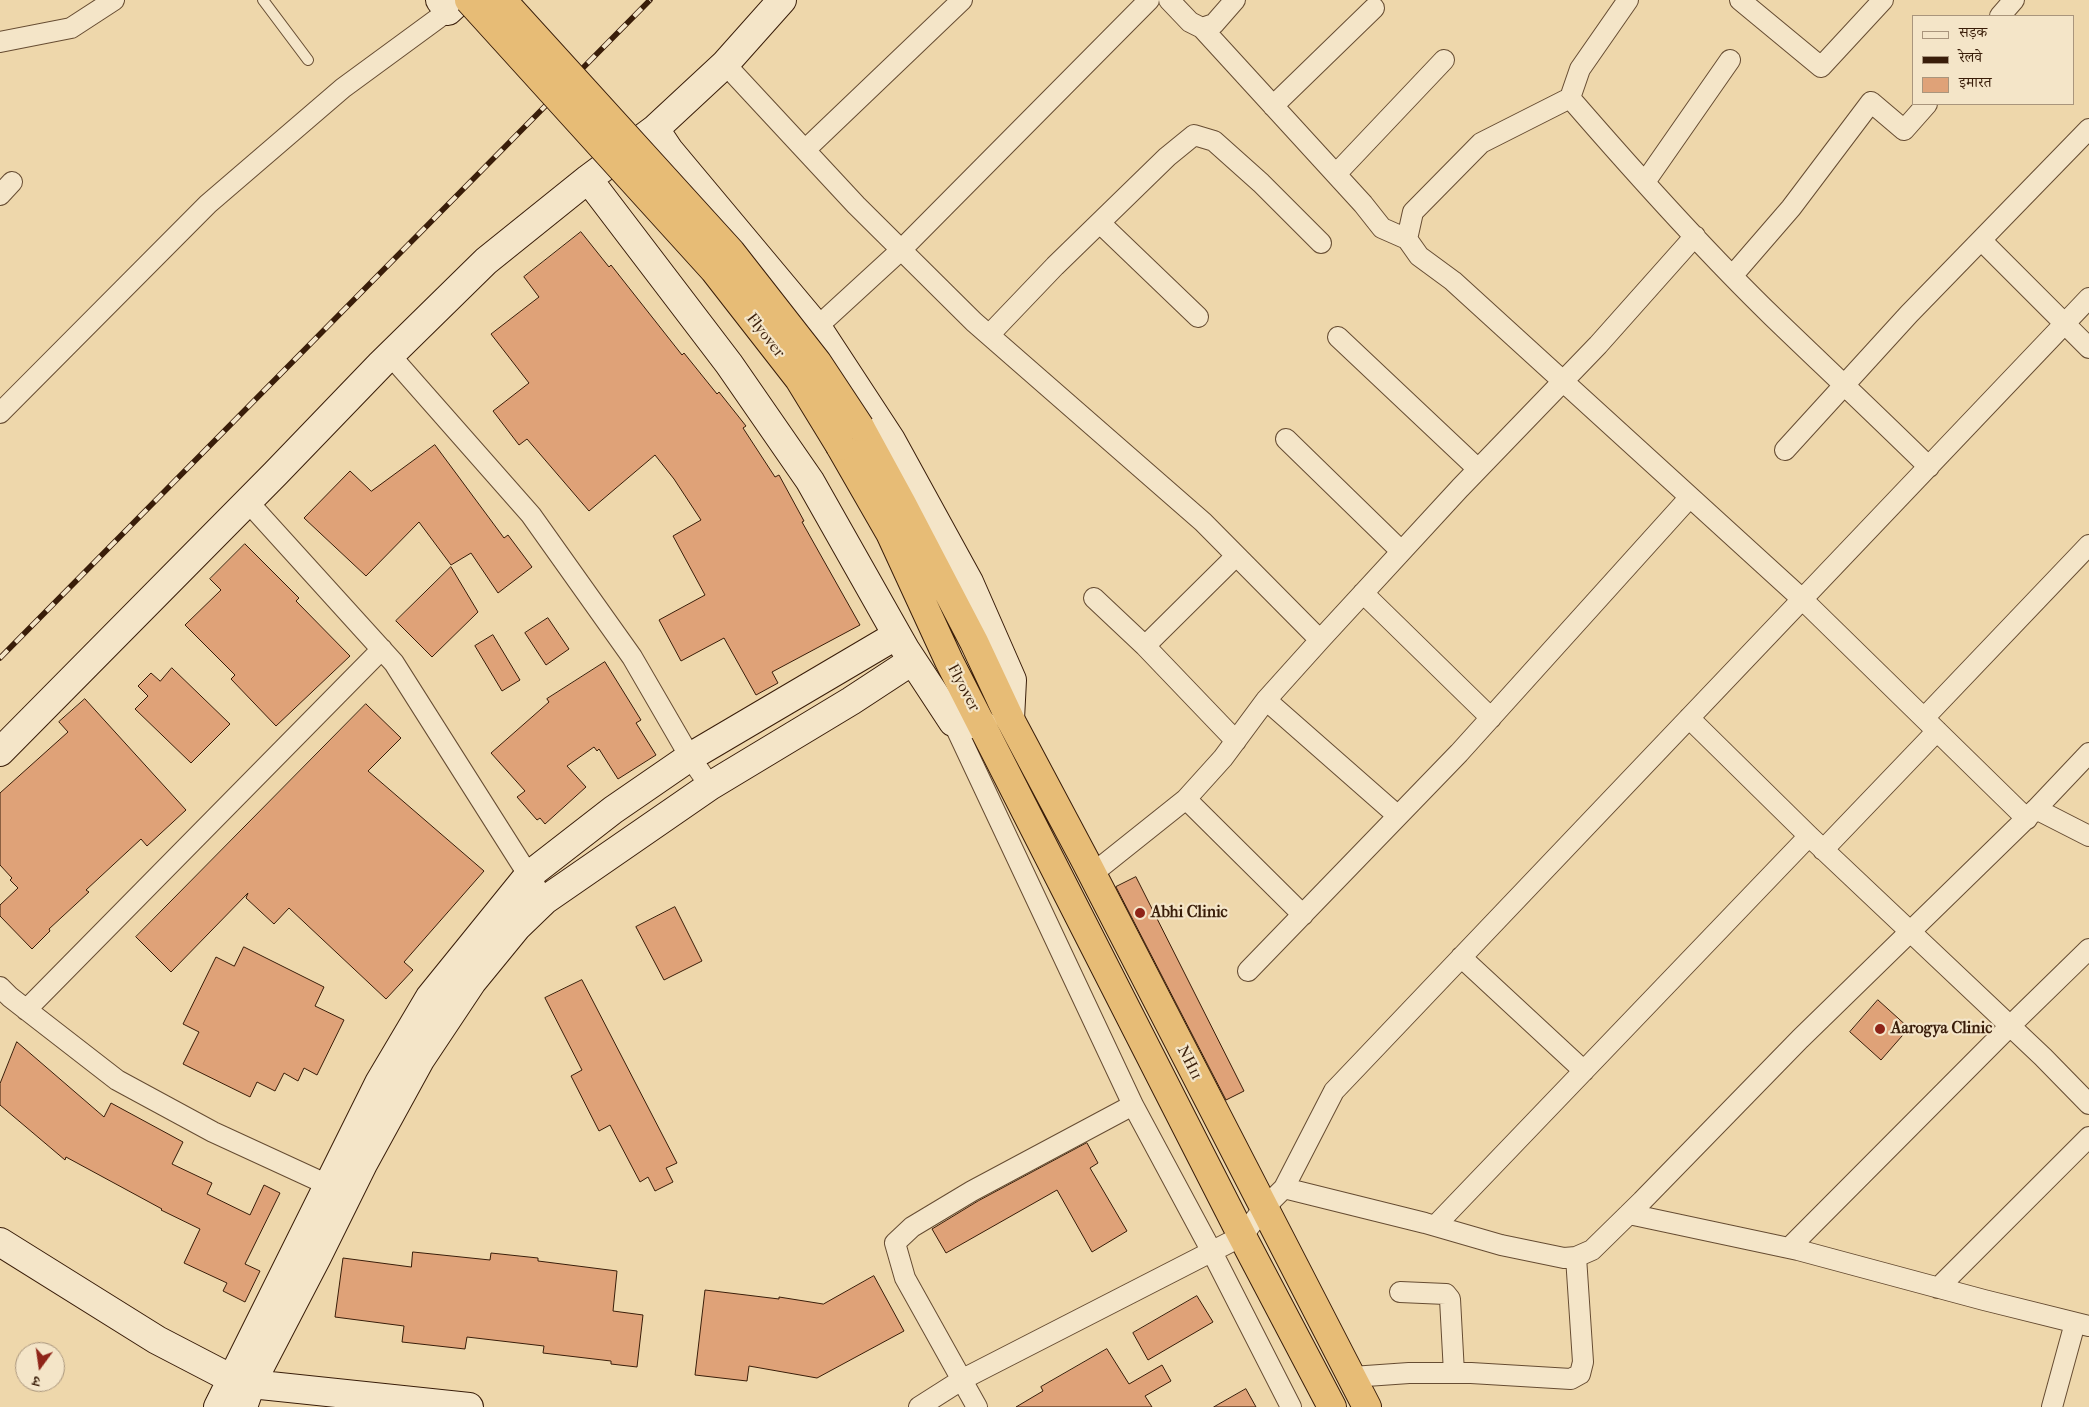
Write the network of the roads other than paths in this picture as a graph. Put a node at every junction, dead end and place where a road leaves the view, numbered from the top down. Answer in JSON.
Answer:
{"nodes":[{"id":1,"x":114,"y":0,"type":"edge"},
{"id":2,"x":263,"y":0,"type":"edge"},
{"id":3,"x":502,"y":0,"type":"edge"},
{"id":4,"x":782,"y":0,"type":"edge"},
{"id":5,"x":962,"y":0,"type":"edge"},
{"id":6,"x":1149,"y":0,"type":"edge"},
{"id":7,"x":1168,"y":0,"type":"edge"},
{"id":8,"x":1236,"y":0,"type":"edge"},
{"id":9,"x":1628,"y":0,"type":"edge"},
{"id":10,"x":1740,"y":0,"type":"edge"},
{"id":11,"x":1883,"y":0,"type":"edge"},
{"id":12,"x":2014,"y":0,"type":"edge"},
{"id":13,"x":454,"y":3,"type":"edge"},
{"id":14,"x":1374,"y":8,"type":"dead end"},
{"id":15,"x":2001,"y":15,"type":"edge"},
{"id":16,"x":1202,"y":28,"type":"junction"},
{"id":17,"x":0,"y":42,"type":"edge"},
{"id":18,"x":308,"y":60,"type":"dead end"},
{"id":19,"x":1444,"y":60,"type":"dead end"},
{"id":20,"x":1730,"y":60,"type":"dead end"},
{"id":21,"x":725,"y":64,"type":"junction"},
{"id":22,"x":1570,"y":98,"type":"junction"},
{"id":23,"x":1926,"y":105,"type":"edge"},
{"id":24,"x":1274,"y":106,"type":"junction"},
{"id":25,"x":655,"y":129,"type":"junction"},
{"id":26,"x":2089,"y":129,"type":"edge"},
{"id":27,"x":805,"y":150,"type":"junction"},
{"id":28,"x":1336,"y":174,"type":"junction"},
{"id":29,"x":588,"y":179,"type":"junction"},
{"id":30,"x":1645,"y":182,"type":"junction"},
{"id":31,"x":1100,"y":223,"type":"junction"},
{"id":32,"x":1695,"y":236,"type":"junction"},
{"id":33,"x":1407,"y":239,"type":"junction"},
{"id":34,"x":1982,"y":241,"type":"junction"},
{"id":35,"x":1321,"y":244,"type":"dead end"},
{"id":36,"x":901,"y":250,"type":"junction"},
{"id":37,"x":1733,"y":276,"type":"junction"},
{"id":38,"x":2089,"y":298,"type":"edge"},
{"id":39,"x":1198,"y":317,"type":"dead end"},
{"id":40,"x":2064,"y":324,"type":"junction"},
{"id":41,"x":817,"y":327,"type":"junction"},
{"id":42,"x":989,"y":335,"type":"junction"},
{"id":43,"x":1338,"y":337,"type":"dead end"},
{"id":44,"x":2089,"y":348,"type":"edge"},
{"id":45,"x":390,"y":355,"type":"junction"},
{"id":46,"x":1563,"y":381,"type":"junction"},
{"id":47,"x":1846,"y":385,"type":"junction"},
{"id":48,"x":0,"y":413,"type":"edge"},
{"id":49,"x":1286,"y":439,"type":"dead end"},
{"id":50,"x":1785,"y":450,"type":"dead end"},
{"id":51,"x":1929,"y":467,"type":"junction"},
{"id":52,"x":1478,"y":469,"type":"junction"},
{"id":53,"x":1690,"y":497,"type":"junction"},
{"id":54,"x":248,"y":502,"type":"junction"},
{"id":55,"x":2089,"y":545,"type":"edge"},
{"id":56,"x":1401,"y":552,"type":"junction"},
{"id":57,"x":1236,"y":556,"type":"junction"},
{"id":58,"x":1364,"y":593,"type":"junction"},
{"id":59,"x":1094,"y":598,"type":"dead end"},
{"id":60,"x":1802,"y":599,"type":"junction"},
{"id":61,"x":897,"y":635,"type":"junction"},
{"id":62,"x":1320,"y":640,"type":"junction"},
{"id":63,"x":1144,"y":646,"type":"junction"},
{"id":64,"x":382,"y":649,"type":"junction"},
{"id":65,"x":912,"y":661,"type":"junction"},
{"id":66,"x":1266,"y":700,"type":"junction"},
{"id":67,"x":1491,"y":718,"type":"junction"},
{"id":68,"x":1689,"y":718,"type":"junction"},
{"id":69,"x":1010,"y":719,"type":"junction"},
{"id":70,"x":953,"y":722,"type":"junction"},
{"id":71,"x":1930,"y":724,"type":"junction"},
{"id":72,"x":983,"y":725,"type":"junction"},
{"id":73,"x":1236,"y":741,"type":"junction"},
{"id":74,"x":0,"y":752,"type":"edge"},
{"id":75,"x":2089,"y":753,"type":"edge"},
{"id":76,"x":690,"y":757,"type":"junction"},
{"id":77,"x":710,"y":786,"type":"junction"},
{"id":78,"x":1186,"y":799,"type":"junction"},
{"id":79,"x":2031,"y":814,"type":"junction"},
{"id":80,"x":1398,"y":816,"type":"junction"},
{"id":81,"x":2089,"y":836,"type":"edge"},
{"id":82,"x":1816,"y":843,"type":"junction"},
{"id":83,"x":1092,"y":874,"type":"junction"},
{"id":84,"x":528,"y":876,"type":"junction"},
{"id":85,"x":545,"y":900,"type":"junction"},
{"id":86,"x":1303,"y":915,"type":"junction"},
{"id":87,"x":1910,"y":932,"type":"junction"},
{"id":88,"x":2089,"y":949,"type":"edge"},
{"id":89,"x":1461,"y":957,"type":"junction"},
{"id":90,"x":1248,"y":971,"type":"dead end"},
{"id":91,"x":0,"y":987,"type":"edge"},
{"id":92,"x":26,"y":1010,"type":"junction"},
{"id":93,"x":2010,"y":1026,"type":"junction"},
{"id":94,"x":1584,"y":1071,"type":"junction"},
{"id":95,"x":2089,"y":1104,"type":"edge"},
{"id":96,"x":1133,"y":1105,"type":"junction"},
{"id":97,"x":2089,"y":1137,"type":"edge"},
{"id":98,"x":1284,"y":1188,"type":"junction"},
{"id":99,"x":339,"y":1190,"type":"junction"},
{"id":100,"x":1264,"y":1208,"type":"junction"},
{"id":101,"x":1629,"y":1214,"type":"junction"},
{"id":102,"x":1436,"y":1226,"type":"junction"},
{"id":103,"x":1242,"y":1236,"type":"junction"},
{"id":104,"x":0,"y":1242,"type":"edge"},
{"id":105,"x":1789,"y":1248,"type":"junction"},
{"id":106,"x":1212,"y":1252,"type":"junction"},
{"id":107,"x":1576,"y":1258,"type":"junction"},
{"id":108,"x":1938,"y":1288,"type":"junction"},
{"id":109,"x":1400,"y":1292,"type":"dead end"},
{"id":110,"x":2084,"y":1323,"type":"edge"},
{"id":111,"x":1454,"y":1373,"type":"junction"},
{"id":112,"x":1352,"y":1377,"type":"junction"},
{"id":113,"x":963,"y":1379,"type":"junction"},
{"id":114,"x":242,"y":1390,"type":"edge"},
{"id":115,"x":458,"y":1406,"type":"edge"},
{"id":116,"x":218,"y":1407,"type":"edge"},
{"id":117,"x":919,"y":1407,"type":"edge"},
{"id":118,"x":977,"y":1407,"type":"edge"},
{"id":119,"x":1291,"y":1407,"type":"edge"},
{"id":120,"x":1332,"y":1407,"type":"edge"},
{"id":121,"x":1367,"y":1407,"type":"edge"},
{"id":122,"x":2052,"y":1407,"type":"edge"}],
"edges":[{"from":1,"to":17,"type":"street"},
{"from":2,"to":18,"type":"lane"},
{"from":3,"to":69,"type":"highway","name":"Flyover","bridge":true},
{"from":4,"to":21,"type":"street"},
{"from":5,"to":27,"type":"street"},
{"from":6,"to":36,"type":"street"},
{"from":7,"to":16,"type":"street"},
{"from":8,"to":16,"type":"street"},
{"from":9,"to":22,"type":"street"},
{"from":10,"to":11,"type":"street"},
{"from":12,"to":15,"type":"street"},
{"from":13,"to":48,"type":"street"},
{"from":13,"to":72,"type":"highway","name":"Flyover","bridge":true},
{"from":14,"to":24,"type":"street"},
{"from":16,"to":24,"type":"street"},
{"from":19,"to":28,"type":"street"},
{"from":20,"to":30,"type":"street"},
{"from":21,"to":25,"type":"street"},
{"from":21,"to":27,"type":"street"},
{"from":22,"to":30,"type":"street"},
{"from":22,"to":33,"type":"street"},
{"from":23,"to":37,"type":"street"},
{"from":24,"to":28,"type":"street"},
{"from":25,"to":29,"type":"street"},
{"from":25,"to":41,"type":"street"},
{"from":26,"to":34,"type":"street"},
{"from":27,"to":36,"type":"street"},
{"from":28,"to":33,"type":"street"},
{"from":29,"to":45,"type":"street"},
{"from":29,"to":61,"type":"street"},
{"from":30,"to":32,"type":"street"},
{"from":31,"to":35,"type":"street"},
{"from":31,"to":39,"type":"street"},
{"from":31,"to":42,"type":"street"},
{"from":32,"to":37,"type":"street"},
{"from":32,"to":46,"type":"street"},
{"from":33,"to":46,"type":"street"},
{"from":34,"to":40,"type":"street"},
{"from":34,"to":47,"type":"street"},
{"from":36,"to":41,"type":"street"},
{"from":36,"to":42,"type":"street"},
{"from":37,"to":47,"type":"street"},
{"from":38,"to":40,"type":"street"},
{"from":40,"to":44,"type":"street"},
{"from":40,"to":51,"type":"street"},
{"from":41,"to":69,"type":"street"},
{"from":42,"to":57,"type":"street"},
{"from":43,"to":52,"type":"street"},
{"from":45,"to":54,"type":"street"},
{"from":45,"to":76,"type":"street"},
{"from":46,"to":52,"type":"street"},
{"from":46,"to":53,"type":"street"},
{"from":47,"to":50,"type":"street"},
{"from":47,"to":51,"type":"street"},
{"from":49,"to":56,"type":"street"},
{"from":51,"to":60,"type":"street"},
{"from":52,"to":56,"type":"street"},
{"from":53,"to":60,"type":"street"},
{"from":53,"to":67,"type":"street"},
{"from":54,"to":64,"type":"street"},
{"from":54,"to":74,"type":"street"},
{"from":55,"to":71,"type":"street"},
{"from":56,"to":58,"type":"street"},
{"from":57,"to":62,"type":"street"},
{"from":57,"to":63,"type":"street"},
{"from":58,"to":62,"type":"street"},
{"from":58,"to":67,"type":"street"},
{"from":59,"to":63,"type":"street"},
{"from":60,"to":68,"type":"street"},
{"from":60,"to":71,"type":"street"},
{"from":61,"to":65,"type":"street"},
{"from":61,"to":76,"type":"street"},
{"from":62,"to":66,"type":"street"},
{"from":63,"to":73,"type":"street"},
{"from":64,"to":84,"type":"street"},
{"from":64,"to":92,"type":"street"},
{"from":65,"to":70,"type":"street"},
{"from":65,"to":77,"type":"street"},
{"from":66,"to":73,"type":"street"},
{"from":66,"to":80,"type":"street"},
{"from":67,"to":80,"type":"street"},
{"from":68,"to":82,"type":"street"},
{"from":68,"to":89,"type":"street"},
{"from":69,"to":83,"type":"highway","name":"NH11"},
{"from":70,"to":72,"type":"street"},
{"from":70,"to":96,"type":"street"},
{"from":71,"to":79,"type":"street"},
{"from":71,"to":82,"type":"street"},
{"from":72,"to":103,"type":"highway","name":"Flyover"},
{"from":73,"to":78,"type":"street"},
{"from":75,"to":79,"type":"street"},
{"from":76,"to":77,"type":"street"},
{"from":76,"to":84,"type":"street"},
{"from":77,"to":85,"type":"street"},
{"from":78,"to":83,"type":"street"},
{"from":78,"to":86,"type":"street"},
{"from":79,"to":81,"type":"street"},
{"from":79,"to":87,"type":"street"},
{"from":80,"to":86,"type":"street"},
{"from":82,"to":87,"type":"street"},
{"from":82,"to":94,"type":"street"},
{"from":83,"to":100,"type":"highway","name":"NH11"},
{"from":84,"to":85,"type":"street"},
{"from":84,"to":99,"type":"street"},
{"from":85,"to":99,"type":"street"},
{"from":86,"to":90,"type":"street"},
{"from":87,"to":93,"type":"street"},
{"from":87,"to":101,"type":"street"},
{"from":88,"to":93,"type":"street"},
{"from":89,"to":94,"type":"street"},
{"from":89,"to":98,"type":"street"},
{"from":91,"to":92,"type":"street"},
{"from":92,"to":99,"type":"street"},
{"from":93,"to":95,"type":"street"},
{"from":93,"to":105,"type":"street"},
{"from":94,"to":102,"type":"street"},
{"from":96,"to":106,"type":"street"},
{"from":96,"to":113,"type":"street"},
{"from":97,"to":108,"type":"street"},
{"from":98,"to":100,"type":"street"},
{"from":98,"to":102,"type":"street"},
{"from":99,"to":114,"type":"street"},
{"from":100,"to":103,"type":"street"},
{"from":100,"to":112,"type":"highway","name":"NH11"},
{"from":101,"to":105,"type":"street"},
{"from":101,"to":107,"type":"street"},
{"from":102,"to":107,"type":"street"},
{"from":103,"to":106,"type":"street"},
{"from":103,"to":120,"type":"highway","name":"Flyover"},
{"from":104,"to":114,"type":"street"},
{"from":105,"to":108,"type":"street"},
{"from":106,"to":113,"type":"street"},
{"from":106,"to":119,"type":"street"},
{"from":107,"to":111,"type":"street"},
{"from":108,"to":110,"type":"street"},
{"from":109,"to":111,"type":"street"},
{"from":110,"to":122,"type":"street"},
{"from":111,"to":112,"type":"street"},
{"from":112,"to":121,"type":"highway","name":"NH11"},
{"from":113,"to":117,"type":"street"},
{"from":113,"to":118,"type":"street"},
{"from":114,"to":115,"type":"street"},
{"from":114,"to":116,"type":"street"}]}
